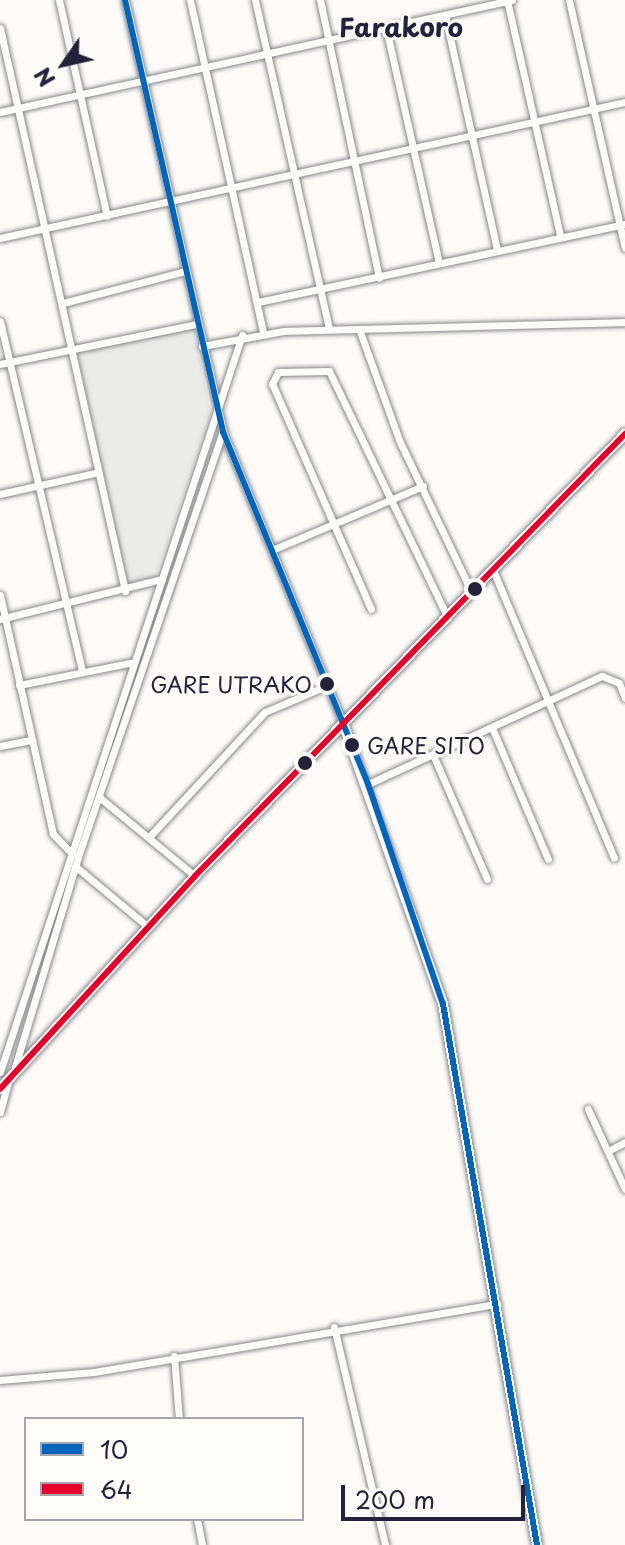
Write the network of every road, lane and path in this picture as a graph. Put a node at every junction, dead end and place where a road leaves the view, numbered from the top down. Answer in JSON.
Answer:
{"nodes":[{"id":1,"x":59,"y":0,"type":"edge"},
{"id":2,"x":125,"y":0,"type":"edge"},
{"id":3,"x":190,"y":0,"type":"edge"},
{"id":4,"x":255,"y":0,"type":"edge"},
{"id":5,"x":320,"y":0,"type":"edge"},
{"id":6,"x":509,"y":0,"type":"edge"},
{"id":7,"x":569,"y":0,"type":"edge"},
{"id":8,"x":445,"y":15,"type":"junction"},
{"id":9,"x":0,"y":28,"type":"edge"},
{"id":10,"x":386,"y":28,"type":"junction"},
{"id":11,"x":329,"y":40,"type":"junction"},
{"id":12,"x":265,"y":53,"type":"junction"},
{"id":13,"x":206,"y":66,"type":"junction"},
{"id":14,"x":140,"y":81,"type":"junction"},
{"id":15,"x":81,"y":95,"type":"junction"},
{"id":16,"x":625,"y":102,"type":"edge"},
{"id":17,"x":16,"y":109,"type":"junction"},
{"id":18,"x":591,"y":109,"type":"junction"},
{"id":19,"x":0,"y":112,"type":"edge"},
{"id":20,"x":534,"y":122,"type":"junction"},
{"id":21,"x":471,"y":134,"type":"junction"},
{"id":22,"x":412,"y":148,"type":"junction"},
{"id":23,"x":354,"y":161,"type":"junction"},
{"id":24,"x":292,"y":175,"type":"junction"},
{"id":25,"x":232,"y":188,"type":"junction"},
{"id":26,"x":168,"y":202,"type":"junction"},
{"id":27,"x":107,"y":216,"type":"junction"},
{"id":28,"x":622,"y":224,"type":"edge"},
{"id":29,"x":43,"y":230,"type":"junction"},
{"id":30,"x":560,"y":236,"type":"junction"},
{"id":31,"x":0,"y":238,"type":"edge"},
{"id":32,"x":625,"y":248,"type":"edge"},
{"id":33,"x":497,"y":250,"type":"junction"},
{"id":34,"x":439,"y":263,"type":"junction"},
{"id":35,"x":185,"y":271,"type":"junction"},
{"id":36,"x":379,"y":278,"type":"junction"},
{"id":37,"x":321,"y":291,"type":"junction"},
{"id":38,"x":258,"y":302,"type":"junction"},
{"id":39,"x":63,"y":303,"type":"junction"},
{"id":40,"x":0,"y":321,"type":"edge"},
{"id":41,"x":625,"y":322,"type":"edge"},
{"id":42,"x":197,"y":324,"type":"junction"},
{"id":43,"x":329,"y":328,"type":"junction"},
{"id":44,"x":359,"y":329,"type":"junction"},
{"id":45,"x":263,"y":332,"type":"junction"},
{"id":46,"x":242,"y":335,"type":"junction"},
{"id":47,"x":202,"y":346,"type":"junction"},
{"id":48,"x":72,"y":348,"type":"junction"},
{"id":49,"x":12,"y":361,"type":"junction"},
{"id":50,"x":0,"y":364,"type":"edge"},
{"id":51,"x":219,"y":418,"type":"junction"},
{"id":52,"x":223,"y":432,"type":"junction"},
{"id":53,"x":625,"y":434,"type":"edge"},
{"id":54,"x":99,"y":472,"type":"junction"},
{"id":55,"x":41,"y":485,"type":"junction"},
{"id":56,"x":423,"y":486,"type":"junction"},
{"id":57,"x":0,"y":494,"type":"edge"},
{"id":58,"x":388,"y":500,"type":"junction"},
{"id":59,"x":335,"y":522,"type":"junction"},
{"id":60,"x":272,"y":550,"type":"junction"},
{"id":61,"x":493,"y":570,"type":"junction"},
{"id":62,"x":162,"y":579,"type":"junction"},
{"id":63,"x":125,"y":591,"type":"junction"},
{"id":64,"x":472,"y":593,"type":"junction"},
{"id":65,"x":0,"y":595,"type":"edge"},
{"id":66,"x":66,"y":602,"type":"junction"},
{"id":67,"x":371,"y":609,"type":"dead end"},
{"id":68,"x":2,"y":618,"type":"edge"},
{"id":69,"x":448,"y":618,"type":"junction"},
{"id":70,"x":144,"y":661,"type":"junction"},
{"id":71,"x":133,"y":662,"type":"junction"},
{"id":72,"x":82,"y":671,"type":"junction"},
{"id":73,"x":19,"y":685,"type":"junction"},
{"id":74,"x":328,"y":685,"type":"junction"},
{"id":75,"x":625,"y":698,"type":"edge"},
{"id":76,"x":553,"y":700,"type":"junction"},
{"id":77,"x":343,"y":723,"type":"junction"},
{"id":78,"x":493,"y":730,"type":"junction"},
{"id":79,"x":32,"y":740,"type":"junction"},
{"id":80,"x":0,"y":746,"type":"edge"},
{"id":81,"x":434,"y":757,"type":"junction"},
{"id":82,"x":368,"y":784,"type":"junction"},
{"id":83,"x":99,"y":797,"type":"junction"},
{"id":84,"x":150,"y":836,"type":"junction"},
{"id":85,"x":74,"y":855,"type":"junction"},
{"id":86,"x":614,"y":858,"type":"dead end"},
{"id":87,"x":548,"y":859,"type":"dead end"},
{"id":88,"x":75,"y":866,"type":"junction"},
{"id":89,"x":195,"y":876,"type":"junction"},
{"id":90,"x":487,"y":879,"type":"dead end"},
{"id":91,"x":147,"y":926,"type":"junction"},
{"id":92,"x":8,"y":1072,"type":"edge"},
{"id":93,"x":0,"y":1089,"type":"edge"},
{"id":94,"x":588,"y":1109,"type":"dead end"},
{"id":95,"x":0,"y":1112,"type":"edge"},
{"id":96,"x":625,"y":1142,"type":"edge"},
{"id":97,"x":608,"y":1151,"type":"junction"},
{"id":98,"x":625,"y":1189,"type":"edge"},
{"id":99,"x":497,"y":1304,"type":"junction"},
{"id":100,"x":334,"y":1327,"type":"junction"},
{"id":101,"x":174,"y":1356,"type":"junction"},
{"id":102,"x":0,"y":1380,"type":"edge"},
{"id":103,"x":179,"y":1417,"type":"edge"},
{"id":104,"x":197,"y":1521,"type":"edge"},
{"id":105,"x":202,"y":1545,"type":"edge"},
{"id":106,"x":385,"y":1545,"type":"edge"},
{"id":107,"x":537,"y":1545,"type":"edge"}],
"edges":[{"from":1,"to":15,"type":"street"},
{"from":2,"to":14,"type":"street"},
{"from":3,"to":13,"type":"street"},
{"from":4,"to":12,"type":"street"},
{"from":5,"to":11,"type":"street"},
{"from":6,"to":8,"type":"street"},
{"from":6,"to":20,"type":"street"},
{"from":7,"to":18,"type":"street"},
{"from":8,"to":10,"type":"street"},
{"from":8,"to":21,"type":"street"},
{"from":9,"to":17,"type":"street"},
{"from":10,"to":11,"type":"street"},
{"from":10,"to":22,"type":"street"},
{"from":11,"to":12,"type":"street"},
{"from":11,"to":23,"type":"street"},
{"from":12,"to":13,"type":"street"},
{"from":12,"to":24,"type":"street"},
{"from":13,"to":14,"type":"street"},
{"from":13,"to":25,"type":"street"},
{"from":14,"to":15,"type":"street"},
{"from":14,"to":26,"type":"street"},
{"from":15,"to":17,"type":"street"},
{"from":15,"to":27,"type":"street"},
{"from":16,"to":18,"type":"street"},
{"from":17,"to":19,"type":"street"},
{"from":17,"to":29,"type":"street"},
{"from":18,"to":20,"type":"street"},
{"from":18,"to":28,"type":"street"},
{"from":20,"to":21,"type":"street"},
{"from":20,"to":30,"type":"street"},
{"from":21,"to":22,"type":"street"},
{"from":21,"to":33,"type":"street"},
{"from":22,"to":23,"type":"street"},
{"from":22,"to":34,"type":"street"},
{"from":23,"to":24,"type":"street"},
{"from":23,"to":36,"type":"street"},
{"from":24,"to":25,"type":"street"},
{"from":24,"to":37,"type":"street"},
{"from":25,"to":26,"type":"street"},
{"from":25,"to":38,"type":"street"},
{"from":26,"to":27,"type":"street"},
{"from":26,"to":35,"type":"street"},
{"from":27,"to":29,"type":"street"},
{"from":28,"to":30,"type":"street"},
{"from":28,"to":32,"type":"street"},
{"from":29,"to":31,"type":"street"},
{"from":29,"to":39,"type":"street"},
{"from":30,"to":33,"type":"street"},
{"from":33,"to":34,"type":"street"},
{"from":34,"to":36,"type":"street"},
{"from":35,"to":39,"type":"street"},
{"from":35,"to":42,"type":"street"},
{"from":36,"to":37,"type":"street"},
{"from":37,"to":38,"type":"street"},
{"from":37,"to":43,"type":"street"},
{"from":38,"to":45,"type":"street"},
{"from":39,"to":48,"type":"street"},
{"from":40,"to":49,"type":"street"},
{"from":41,"to":44,"type":"street"},
{"from":42,"to":47,"type":"street"},
{"from":42,"to":48,"type":"street"},
{"from":43,"to":44,"type":"street"},
{"from":43,"to":45,"type":"street"},
{"from":44,"to":56,"type":"street"},
{"from":45,"to":46,"type":"street"},
{"from":46,"to":47,"type":"street"},
{"from":46,"to":51,"type":"street"},
{"from":47,"to":51,"type":"street"},
{"from":48,"to":49,"type":"street"},
{"from":48,"to":54,"type":"street"},
{"from":49,"to":50,"type":"street"},
{"from":49,"to":55,"type":"street"},
{"from":51,"to":52,"type":"street"},
{"from":51,"to":62,"type":"street"},
{"from":52,"to":60,"type":"street"},
{"from":52,"to":70,"type":"street"},
{"from":53,"to":61,"type":"highway"},
{"from":54,"to":55,"type":"street"},
{"from":54,"to":63,"type":"street"},
{"from":55,"to":57,"type":"street"},
{"from":55,"to":66,"type":"street"},
{"from":56,"to":58,"type":"street"},
{"from":56,"to":64,"type":"street"},
{"from":58,"to":59,"type":"street"},
{"from":58,"to":59,"type":"street"},
{"from":58,"to":69,"type":"street"},
{"from":59,"to":60,"type":"street"},
{"from":59,"to":67,"type":"street"},
{"from":60,"to":74,"type":"street"},
{"from":61,"to":64,"type":"highway"},
{"from":61,"to":76,"type":"street"},
{"from":62,"to":63,"type":"street"},
{"from":62,"to":71,"type":"street"},
{"from":63,"to":66,"type":"street"},
{"from":64,"to":69,"type":"highway"},
{"from":65,"to":68,"type":"street"},
{"from":66,"to":68,"type":"street"},
{"from":66,"to":72,"type":"street"},
{"from":68,"to":73,"type":"street"},
{"from":69,"to":77,"type":"highway"},
{"from":70,"to":71,"type":"street"},
{"from":70,"to":83,"type":"street"},
{"from":71,"to":72,"type":"street"},
{"from":71,"to":85,"type":"street"},
{"from":72,"to":73,"type":"street"},
{"from":73,"to":79,"type":"street"},
{"from":74,"to":77,"type":"street"},
{"from":74,"to":84,"type":"street"},
{"from":75,"to":76,"type":"street"},
{"from":76,"to":78,"type":"street"},
{"from":76,"to":86,"type":"street"},
{"from":77,"to":82,"type":"highway"},
{"from":77,"to":89,"type":"highway"},
{"from":78,"to":81,"type":"street"},
{"from":78,"to":87,"type":"street"},
{"from":79,"to":80,"type":"street"},
{"from":79,"to":85,"type":"street"},
{"from":81,"to":82,"type":"street"},
{"from":81,"to":90,"type":"street"},
{"from":82,"to":99,"type":"highway"},
{"from":83,"to":84,"type":"street"},
{"from":83,"to":85,"type":"street"},
{"from":84,"to":89,"type":"street"},
{"from":85,"to":88,"type":"street"},
{"from":85,"to":92,"type":"street"},
{"from":88,"to":91,"type":"street"},
{"from":88,"to":92,"type":"street"},
{"from":89,"to":91,"type":"highway"},
{"from":91,"to":92,"type":"highway"},
{"from":92,"to":93,"type":"highway"},
{"from":92,"to":95,"type":"street"},
{"from":94,"to":97,"type":"street"},
{"from":96,"to":97,"type":"street"},
{"from":97,"to":98,"type":"street"},
{"from":99,"to":100,"type":"street"},
{"from":99,"to":107,"type":"highway"},
{"from":100,"to":101,"type":"street"},
{"from":100,"to":106,"type":"street"},
{"from":101,"to":102,"type":"street"},
{"from":101,"to":103,"type":"street"},
{"from":104,"to":105,"type":"street"}]}
